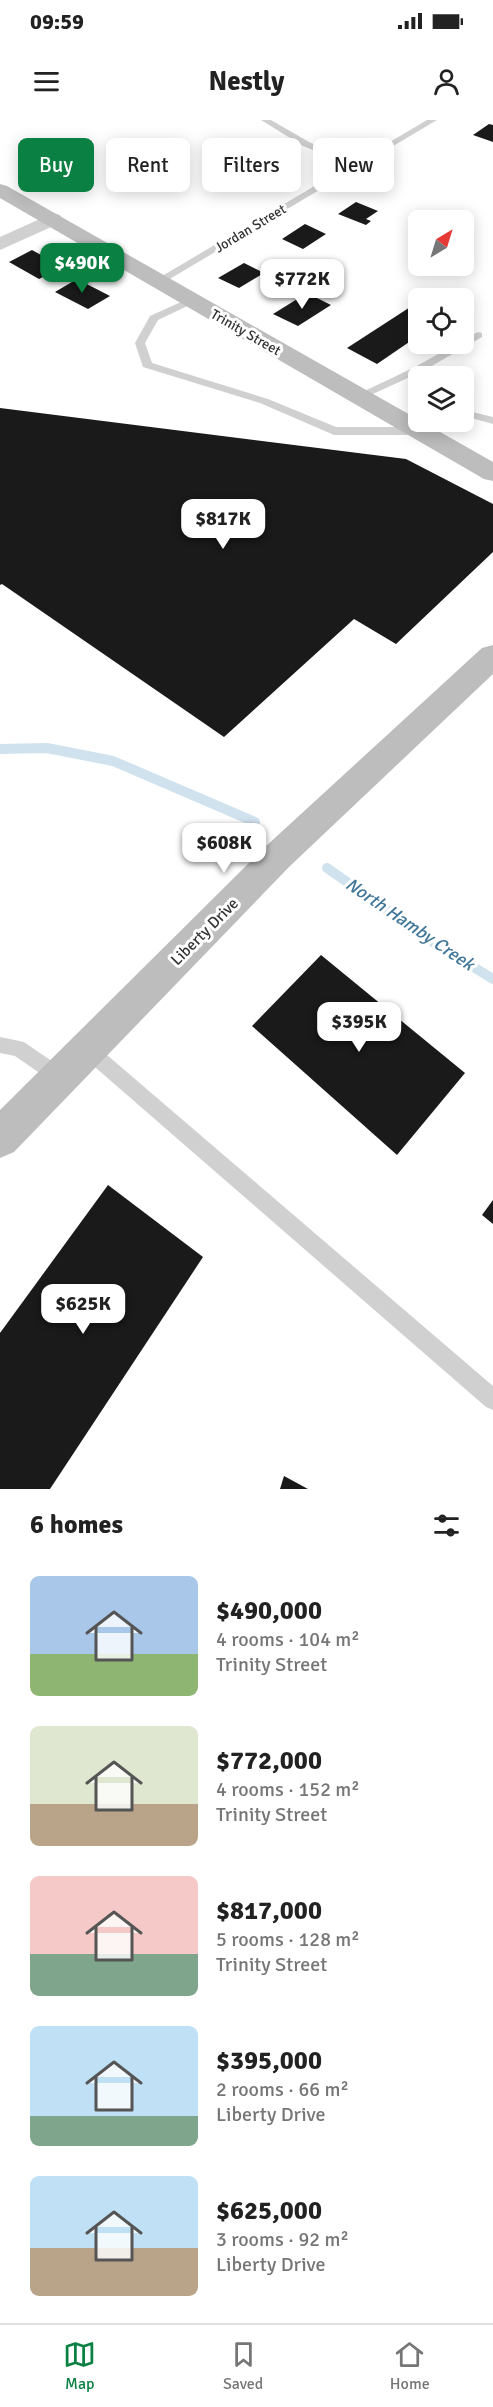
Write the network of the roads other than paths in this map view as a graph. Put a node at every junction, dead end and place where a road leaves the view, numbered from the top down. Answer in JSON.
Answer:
{"nodes":[{"id":1,"x":265,"y":120,"type":"edge"},
{"id":2,"x":433,"y":120,"type":"edge"},
{"id":3,"x":394,"y":143,"type":"edge"},
{"id":4,"x":313,"y":147,"type":"edge"},
{"id":5,"x":0,"y":190,"type":"edge"},
{"id":6,"x":313,"y":190,"type":"edge"},
{"id":7,"x":53,"y":219,"type":"junction"},
{"id":8,"x":0,"y":244,"type":"edge"},
{"id":9,"x":159,"y":281,"type":"junction"},
{"id":10,"x":192,"y":300,"type":"junction"},
{"id":11,"x":478,"y":335,"type":"dead end"},
{"id":12,"x":358,"y":397,"type":"junction"},
{"id":13,"x":474,"y":414,"type":"edge"},
{"id":14,"x":408,"y":418,"type":"edge"},
{"id":15,"x":493,"y":421,"type":"edge"},
{"id":16,"x":408,"y":427,"type":"edge"},
{"id":17,"x":436,"y":432,"type":"edge"},
{"id":18,"x":493,"y":473,"type":"edge"},
{"id":19,"x":493,"y":656,"type":"edge"},
{"id":20,"x":0,"y":1045,"type":"edge"},
{"id":21,"x":87,"y":1049,"type":"junction"},
{"id":22,"x":60,"y":1077,"type":"junction"},
{"id":23,"x":0,"y":1138,"type":"edge"},
{"id":24,"x":493,"y":1400,"type":"edge"}],
"edges":[{"from":1,"to":4,"type":"lane"},
{"from":2,"to":3,"type":"lane","name":"Jordan Street"},
{"from":5,"to":7,"type":"street","name":"Trinity Street"},
{"from":6,"to":9,"type":"lane","name":"Jordan Street"},
{"from":7,"to":8,"type":"street"},
{"from":7,"to":9,"type":"street","name":"Trinity Street"},
{"from":9,"to":10,"type":"street","name":"Trinity Street"},
{"from":10,"to":12,"type":"street","name":"Trinity Street"},
{"from":10,"to":16,"type":"lane"},
{"from":11,"to":12,"type":"lane"},
{"from":12,"to":14,"type":"street","name":"Trinity Street"},
{"from":13,"to":15,"type":"lane"},
{"from":17,"to":18,"type":"street","name":"Trinity Street"},
{"from":19,"to":21,"type":"street","name":"Liberty Drive"},
{"from":20,"to":22,"type":"lane"},
{"from":21,"to":22,"type":"street","name":"Liberty Drive"},
{"from":21,"to":24,"type":"lane"},
{"from":22,"to":23,"type":"street","name":"Liberty Drive"}]}
